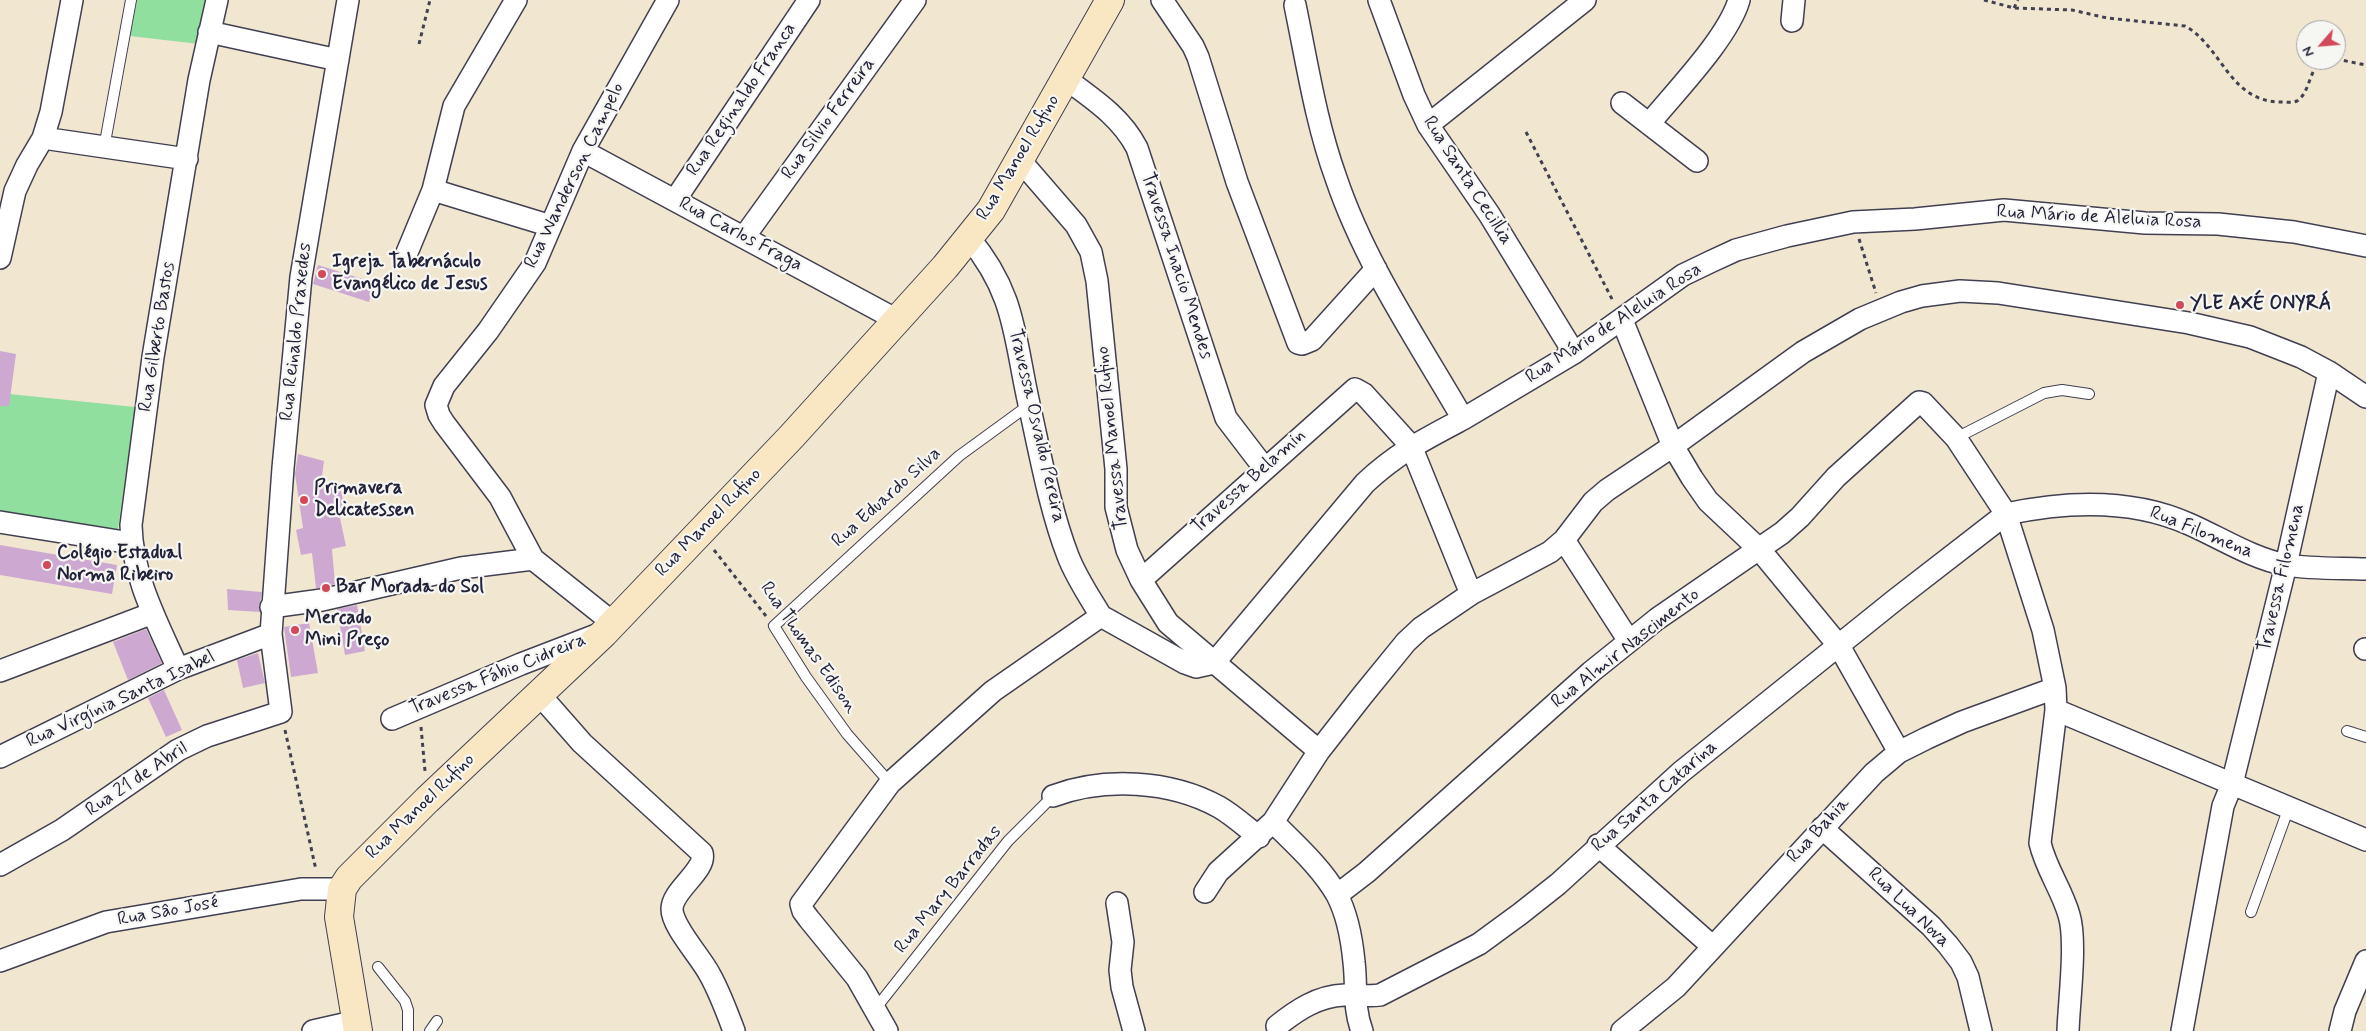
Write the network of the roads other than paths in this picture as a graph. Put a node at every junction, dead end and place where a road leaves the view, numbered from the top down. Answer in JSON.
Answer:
{"nodes":[{"id":1,"x":72,"y":0,"type":"edge"},
{"id":2,"x":131,"y":0,"type":"edge"},
{"id":3,"x":217,"y":0,"type":"edge"},
{"id":4,"x":348,"y":0,"type":"edge"},
{"id":5,"x":516,"y":0,"type":"edge"},
{"id":6,"x":668,"y":0,"type":"edge"},
{"id":7,"x":809,"y":0,"type":"edge"},
{"id":8,"x":915,"y":0,"type":"edge"},
{"id":9,"x":1162,"y":0,"type":"edge"},
{"id":10,"x":1379,"y":0,"type":"edge"},
{"id":11,"x":1585,"y":0,"type":"edge"},
{"id":12,"x":1739,"y":0,"type":"edge"},
{"id":13,"x":1102,"y":3,"type":"edge"},
{"id":14,"x":1295,"y":5,"type":"dead end"},
{"id":15,"x":209,"y":32,"type":"junction"},
{"id":16,"x":338,"y":60,"type":"junction"},
{"id":17,"x":1066,"y":80,"type":"junction"},
{"id":18,"x":1622,"y":103,"type":"dead end"},
{"id":19,"x":1649,"y":124,"type":"junction"},
{"id":20,"x":1428,"y":125,"type":"junction"},
{"id":21,"x":43,"y":138,"type":"junction"},
{"id":22,"x":104,"y":148,"type":"junction"},
{"id":23,"x":582,"y":151,"type":"junction"},
{"id":24,"x":188,"y":159,"type":"junction"},
{"id":25,"x":1019,"y":159,"type":"junction"},
{"id":26,"x":1697,"y":161,"type":"dead end"},
{"id":27,"x":433,"y":190,"type":"junction"},
{"id":28,"x":675,"y":200,"type":"junction"},
{"id":29,"x":551,"y":226,"type":"junction"},
{"id":30,"x":744,"y":237,"type":"junction"},
{"id":31,"x":969,"y":238,"type":"junction"},
{"id":32,"x":2366,"y":246,"type":"edge"},
{"id":33,"x":1,"y":250,"type":"edge"},
{"id":34,"x":406,"y":254,"type":"dead end"},
{"id":35,"x":1376,"y":269,"type":"junction"},
{"id":36,"x":897,"y":320,"type":"junction"},
{"id":37,"x":1622,"y":320,"type":"junction"},
{"id":38,"x":1574,"y":353,"type":"junction"},
{"id":39,"x":2329,"y":372,"type":"junction"},
{"id":40,"x":2089,"y":394,"type":"dead end"},
{"id":41,"x":2366,"y":397,"type":"edge"},
{"id":42,"x":1029,"y":405,"type":"junction"},
{"id":43,"x":1463,"y":419,"type":"junction"},
{"id":44,"x":1956,"y":438,"type":"junction"},
{"id":45,"x":1411,"y":446,"type":"junction"},
{"id":46,"x":1673,"y":446,"type":"junction"},
{"id":47,"x":1265,"y":469,"type":"junction"},
{"id":48,"x":2006,"y":514,"type":"junction"},
{"id":49,"x":0,"y":522,"type":"edge"},
{"id":50,"x":1564,"y":540,"type":"junction"},
{"id":51,"x":131,"y":543,"type":"junction"},
{"id":52,"x":1760,"y":550,"type":"junction"},
{"id":53,"x":533,"y":559,"type":"junction"},
{"id":54,"x":2286,"y":564,"type":"junction"},
{"id":55,"x":2366,"y":569,"type":"edge"},
{"id":56,"x":1141,"y":580,"type":"junction"},
{"id":57,"x":1471,"y":594,"type":"junction"},
{"id":58,"x":271,"y":607,"type":"junction"},
{"id":59,"x":153,"y":613,"type":"junction"},
{"id":60,"x":1101,"y":616,"type":"junction"},
{"id":61,"x":774,"y":626,"type":"joint"},
{"id":62,"x":608,"y":627,"type":"junction"},
{"id":63,"x":271,"y":634,"type":"junction"},
{"id":64,"x":1629,"y":641,"type":"junction"},
{"id":65,"x":1839,"y":646,"type":"junction"},
{"id":66,"x":1214,"y":663,"type":"junction"},
{"id":67,"x":178,"y":669,"type":"junction"},
{"id":68,"x":0,"y":671,"type":"edge"},
{"id":69,"x":2055,"y":688,"type":"junction"},
{"id":70,"x":539,"y":694,"type":"junction"},
{"id":71,"x":2056,"y":710,"type":"junction"},
{"id":72,"x":281,"y":712,"type":"joint"},
{"id":73,"x":392,"y":718,"type":"dead end"},
{"id":74,"x":2347,"y":731,"type":"dead end"},
{"id":75,"x":2366,"y":737,"type":"edge"},
{"id":76,"x":1319,"y":751,"type":"junction"},
{"id":77,"x":1899,"y":752,"type":"junction"},
{"id":78,"x":0,"y":757,"type":"edge"},
{"id":79,"x":890,"y":784,"type":"junction"},
{"id":80,"x":2232,"y":784,"type":"junction"},
{"id":81,"x":1053,"y":796,"type":"joint"},
{"id":82,"x":2289,"y":807,"type":"junction"},
{"id":83,"x":1273,"y":822,"type":"junction"},
{"id":84,"x":1822,"y":828,"type":"junction"},
{"id":85,"x":1259,"y":837,"type":"junction"},
{"id":86,"x":2366,"y":840,"type":"edge"},
{"id":87,"x":1598,"y":845,"type":"junction"},
{"id":88,"x":0,"y":865,"type":"edge"},
{"id":89,"x":331,"y":889,"type":"junction"},
{"id":90,"x":1206,"y":892,"type":"dead end"},
{"id":91,"x":1337,"y":895,"type":"junction"},
{"id":92,"x":1117,"y":903,"type":"dead end"},
{"id":93,"x":2252,"y":912,"type":"dead end"},
{"id":94,"x":1712,"y":946,"type":"junction"},
{"id":95,"x":0,"y":961,"type":"edge"},
{"id":96,"x":2366,"y":961,"type":"edge"},
{"id":97,"x":378,"y":967,"type":"dead end"},
{"id":98,"x":1354,"y":995,"type":"junction"},
{"id":99,"x":876,"y":1008,"type":"junction"},
{"id":100,"x":437,"y":1021,"type":"dead end"},
{"id":101,"x":358,"y":1026,"type":"edge"},
{"id":102,"x":1277,"y":1026,"type":"dead end"},
{"id":103,"x":314,"y":1031,"type":"edge"},
{"id":104,"x":408,"y":1031,"type":"edge"},
{"id":105,"x":430,"y":1031,"type":"edge"},
{"id":106,"x":734,"y":1031,"type":"edge"},
{"id":107,"x":887,"y":1031,"type":"edge"},
{"id":108,"x":1134,"y":1031,"type":"edge"},
{"id":109,"x":1362,"y":1031,"type":"edge"},
{"id":110,"x":1622,"y":1031,"type":"edge"},
{"id":111,"x":1981,"y":1031,"type":"edge"},
{"id":112,"x":2068,"y":1031,"type":"edge"},
{"id":113,"x":2182,"y":1031,"type":"edge"},
{"id":114,"x":2340,"y":1031,"type":"edge"}],
"edges":[{"from":1,"to":21,"type":"street"},
{"from":2,"to":22,"type":"lane"},
{"from":3,"to":15,"type":"street","name":"Rua Gilberto Bastos"},
{"from":4,"to":16,"type":"street","name":"Rua Reinaldo Praxedes"},
{"from":5,"to":27,"type":"street"},
{"from":6,"to":23,"type":"street","name":"Rua Wanderson Campelo"},
{"from":7,"to":28,"type":"street","name":"Rua Reginaldo Franca"},
{"from":8,"to":30,"type":"street","name":"Rua Silvio Ferreira"},
{"from":9,"to":35,"type":"street"},
{"from":10,"to":20,"type":"street","name":"Rua Santa Cecillia"},
{"from":11,"to":20,"type":"street"},
{"from":12,"to":19,"type":"street"},
{"from":13,"to":17,"type":"main road","name":"Rua Manoel Rufino"},
{"from":14,"to":35,"type":"street"},
{"from":15,"to":16,"type":"street"},
{"from":15,"to":24,"type":"street","name":"Rua Gilberto Bastos"},
{"from":16,"to":58,"type":"street","name":"Rua Reinaldo Praxedes"},
{"from":17,"to":25,"type":"main road","name":"Rua Manoel Rufino"},
{"from":17,"to":47,"type":"street","name":"Travessa Inacio Mendes"},
{"from":18,"to":19,"type":"street"},
{"from":19,"to":26,"type":"street"},
{"from":20,"to":38,"type":"street","name":"Rua Santa Cecillia"},
{"from":21,"to":22,"type":"street"},
{"from":21,"to":33,"type":"street"},
{"from":22,"to":24,"type":"street"},
{"from":23,"to":28,"type":"street","name":"Rua Carlos Fraga"},
{"from":23,"to":29,"type":"street","name":"Rua Wanderson Campelo"},
{"from":24,"to":51,"type":"street","name":"Rua Gilberto Bastos"},
{"from":25,"to":31,"type":"main road","name":"Rua Manoel Rufino"},
{"from":25,"to":56,"type":"street","name":"Travessa Manoel Rufino"},
{"from":27,"to":29,"type":"street"},
{"from":27,"to":34,"type":"street"},
{"from":28,"to":30,"type":"street","name":"Rua Carlos Fraga"},
{"from":29,"to":53,"type":"street","name":"Rua Wanderson Campelo"},
{"from":30,"to":36,"type":"street","name":"Rua Carlos Fraga"},
{"from":31,"to":36,"type":"main road","name":"Rua Manoel Rufino"},
{"from":31,"to":42,"type":"street","name":"Travessa Osvaldo Pereira"},
{"from":32,"to":37,"type":"street","name":"Rua Mário de Aleluia Rosa"},
{"from":35,"to":43,"type":"street"},
{"from":36,"to":62,"type":"main road","name":"Rua Manoel Rufino"},
{"from":37,"to":38,"type":"street","name":"Rua Mário de Aleluia Rosa"},
{"from":37,"to":46,"type":"street"},
{"from":38,"to":43,"type":"street","name":"Rua Mário de Aleluia Rosa"},
{"from":39,"to":41,"type":"street"},
{"from":39,"to":46,"type":"street"},
{"from":39,"to":54,"type":"street","name":"Travessa Filomena"},
{"from":40,"to":44,"type":"lane"},
{"from":42,"to":60,"type":"street","name":"Travessa Osvaldo Pereira"},
{"from":42,"to":61,"type":"lane","name":"Rua Eduardo Silva"},
{"from":43,"to":45,"type":"street","name":"Rua Mário de Aleluia Rosa"},
{"from":44,"to":48,"type":"street"},
{"from":44,"to":52,"type":"street","name":"Rua Almir Nascimento"},
{"from":45,"to":47,"type":"street","name":"Travessa Belamin"},
{"from":45,"to":57,"type":"street"},
{"from":45,"to":66,"type":"street","name":"Rua Mário de Aleluia Rosa"},
{"from":46,"to":50,"type":"street"},
{"from":46,"to":52,"type":"street"},
{"from":47,"to":56,"type":"street","name":"Travessa Belamin"},
{"from":48,"to":54,"type":"street","name":"Rua Filomena"},
{"from":48,"to":65,"type":"street","name":"Rua Santa Catarina"},
{"from":48,"to":69,"type":"street"},
{"from":49,"to":51,"type":"street"},
{"from":50,"to":57,"type":"street"},
{"from":50,"to":64,"type":"street"},
{"from":51,"to":59,"type":"street","name":"Rua Gilberto Bastos"},
{"from":52,"to":64,"type":"street","name":"Rua Almir Nascimento"},
{"from":52,"to":65,"type":"street"},
{"from":53,"to":58,"type":"street"},
{"from":53,"to":62,"type":"street"},
{"from":54,"to":55,"type":"street","name":"Rua Filomena"},
{"from":54,"to":80,"type":"street","name":"Travessa Filomena"},
{"from":56,"to":66,"type":"street","name":"Travessa Manoel Rufino"},
{"from":57,"to":76,"type":"street"},
{"from":58,"to":63,"type":"street","name":"Rua Reinaldo Praxedes"},
{"from":59,"to":67,"type":"street","name":"Rua Gilberto Bastos"},
{"from":59,"to":68,"type":"street"},
{"from":60,"to":66,"type":"street"},
{"from":60,"to":79,"type":"street"},
{"from":61,"to":79,"type":"lane","name":"Rua Thomas Edison"},
{"from":62,"to":70,"type":"main road","name":"Rua Manoel Rufino"},
{"from":62,"to":73,"type":"street","name":"Travessa Fábio Cidreira"},
{"from":63,"to":67,"type":"street","name":"Rua Virgínia Santa Isabel"},
{"from":63,"to":72,"type":"street","name":"Rua Reinaldo Praxedes"},
{"from":64,"to":91,"type":"street","name":"Rua Almir Nascimento"},
{"from":65,"to":77,"type":"street"},
{"from":65,"to":87,"type":"street","name":"Rua Santa Catarina"},
{"from":66,"to":76,"type":"street","name":"Travessa Manoel Rufino"},
{"from":67,"to":78,"type":"street","name":"Rua Virgínia Santa Isabel"},
{"from":69,"to":71,"type":"street"},
{"from":69,"to":77,"type":"street","name":"Rua Bahia"},
{"from":70,"to":89,"type":"main road","name":"Rua Manoel Rufino"},
{"from":70,"to":106,"type":"street"},
{"from":71,"to":80,"type":"street"},
{"from":71,"to":112,"type":"street"},
{"from":72,"to":88,"type":"street","name":"Rua 21 de Abril"},
{"from":74,"to":75,"type":"lane"},
{"from":76,"to":83,"type":"street"},
{"from":77,"to":84,"type":"street","name":"Rua Bahia"},
{"from":79,"to":99,"type":"street"},
{"from":80,"to":82,"type":"street"},
{"from":80,"to":113,"type":"street","name":"Travessa Filomena"},
{"from":81,"to":85,"type":"street"},
{"from":81,"to":99,"type":"lane","name":"Rua Mary Barradas"},
{"from":82,"to":86,"type":"street"},
{"from":82,"to":93,"type":"lane"},
{"from":83,"to":85,"type":"street"},
{"from":83,"to":91,"type":"street"},
{"from":84,"to":94,"type":"street","name":"Rua Bahia"},
{"from":84,"to":111,"type":"street","name":"Rua Lua Nova"},
{"from":85,"to":90,"type":"street"},
{"from":87,"to":94,"type":"street"},
{"from":87,"to":98,"type":"street","name":"Rua Santa Catarina"},
{"from":89,"to":95,"type":"street","name":"Rua Sâo José"},
{"from":89,"to":101,"type":"main road"},
{"from":91,"to":98,"type":"street"},
{"from":92,"to":108,"type":"street"},
{"from":94,"to":110,"type":"street","name":"Rua Bahia"},
{"from":96,"to":114,"type":"street"},
{"from":97,"to":104,"type":"lane"},
{"from":98,"to":102,"type":"street","name":"Rua Santa Catarina"},
{"from":98,"to":109,"type":"street"},
{"from":99,"to":107,"type":"street"},
{"from":100,"to":105,"type":"lane"},
{"from":101,"to":103,"type":"street"}]}
